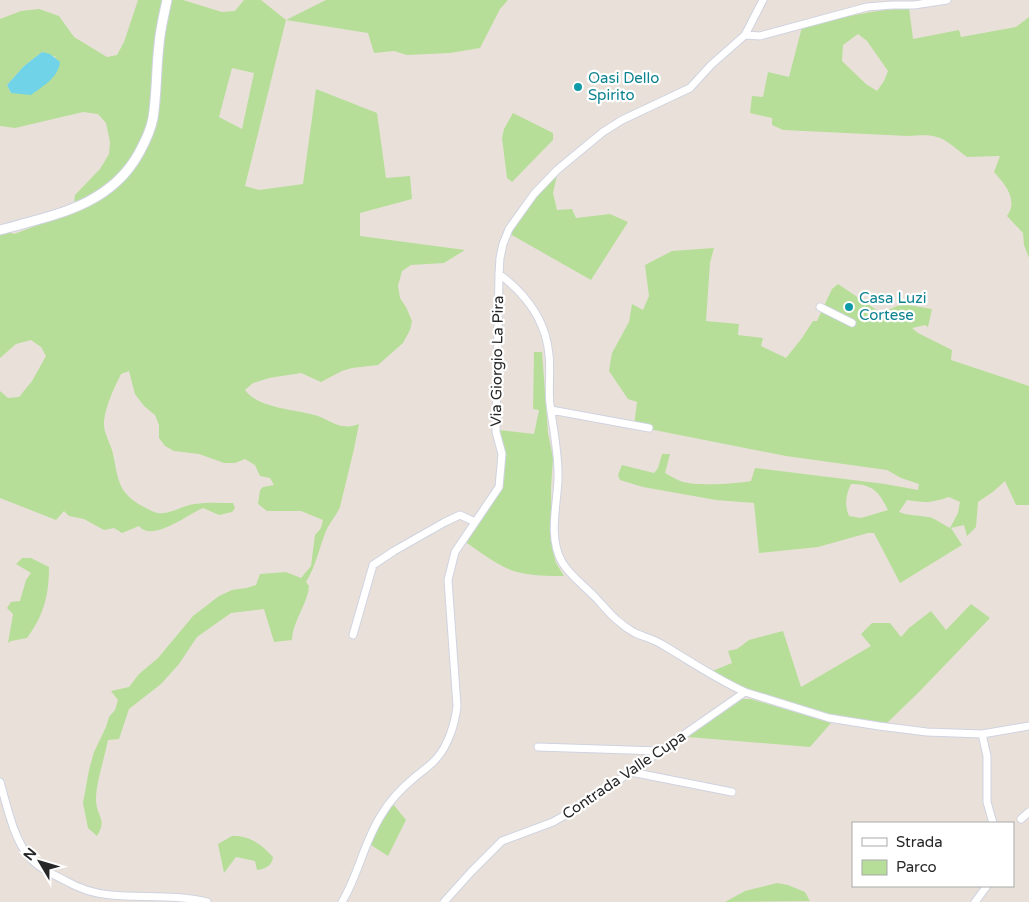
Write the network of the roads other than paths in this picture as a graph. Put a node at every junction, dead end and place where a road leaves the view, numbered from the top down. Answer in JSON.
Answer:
{"nodes":[{"id":1,"x":167,"y":0,"type":"edge"},
{"id":2,"x":763,"y":0,"type":"edge"},
{"id":3,"x":947,"y":0,"type":"edge"},
{"id":4,"x":745,"y":35,"type":"junction"},
{"id":5,"x":0,"y":230,"type":"edge"},
{"id":6,"x":498,"y":274,"type":"junction"},
{"id":7,"x":820,"y":307,"type":"dead end"},
{"id":8,"x":852,"y":323,"type":"dead end"},
{"id":9,"x":551,"y":410,"type":"junction"},
{"id":10,"x":649,"y":428,"type":"dead end"},
{"id":11,"x":475,"y":522,"type":"junction"},
{"id":12,"x":353,"y":635,"type":"dead end"},
{"id":13,"x":732,"y":686,"type":"junction"},
{"id":14,"x":745,"y":692,"type":"junction"},
{"id":15,"x":734,"y":699,"type":"junction"},
{"id":16,"x":1029,"y":726,"type":"edge"},
{"id":17,"x":982,"y":734,"type":"junction"},
{"id":18,"x":538,"y":747,"type":"dead end"},
{"id":19,"x":660,"y":751,"type":"junction"},
{"id":20,"x":632,"y":772,"type":"junction"},
{"id":21,"x":0,"y":782,"type":"edge"},
{"id":22,"x":732,"y":792,"type":"dead end"},
{"id":23,"x":1029,"y":812,"type":"edge"},
{"id":24,"x":1021,"y":820,"type":"dead end"},
{"id":25,"x":993,"y":822,"type":"edge"},
{"id":26,"x":986,"y":887,"type":"edge"},
{"id":27,"x":207,"y":902,"type":"edge"},
{"id":28,"x":342,"y":902,"type":"edge"},
{"id":29,"x":444,"y":902,"type":"edge"},
{"id":30,"x":975,"y":902,"type":"edge"}],
"edges":[{"from":1,"to":5,"type":"street"},
{"from":2,"to":4,"type":"street"},
{"from":3,"to":4,"type":"street"},
{"from":4,"to":6,"type":"street","name":"Via Giorgio La Pira"},
{"from":6,"to":9,"type":"street"},
{"from":6,"to":11,"type":"street","name":"Via Giorgio La Pira"},
{"from":7,"to":8,"type":"street"},
{"from":9,"to":10,"type":"street"},
{"from":9,"to":13,"type":"street"},
{"from":11,"to":12,"type":"street"},
{"from":11,"to":28,"type":"street","name":"Via Giorgio La Pira"},
{"from":13,"to":14,"type":"street"},
{"from":13,"to":15,"type":"street"},
{"from":14,"to":15,"type":"street","name":"Contrada Valle Cupa"},
{"from":14,"to":17,"type":"street"},
{"from":15,"to":19,"type":"street","name":"Contrada Valle Cupa"},
{"from":16,"to":17,"type":"street"},
{"from":17,"to":25,"type":"street"},
{"from":18,"to":19,"type":"street"},
{"from":19,"to":20,"type":"street","name":"Contrada Valle Cupa"},
{"from":20,"to":22,"type":"street"},
{"from":20,"to":29,"type":"street","name":"Contrada Valle Cupa"},
{"from":21,"to":27,"type":"street"},
{"from":23,"to":24,"type":"street"},
{"from":26,"to":30,"type":"street"}]}
